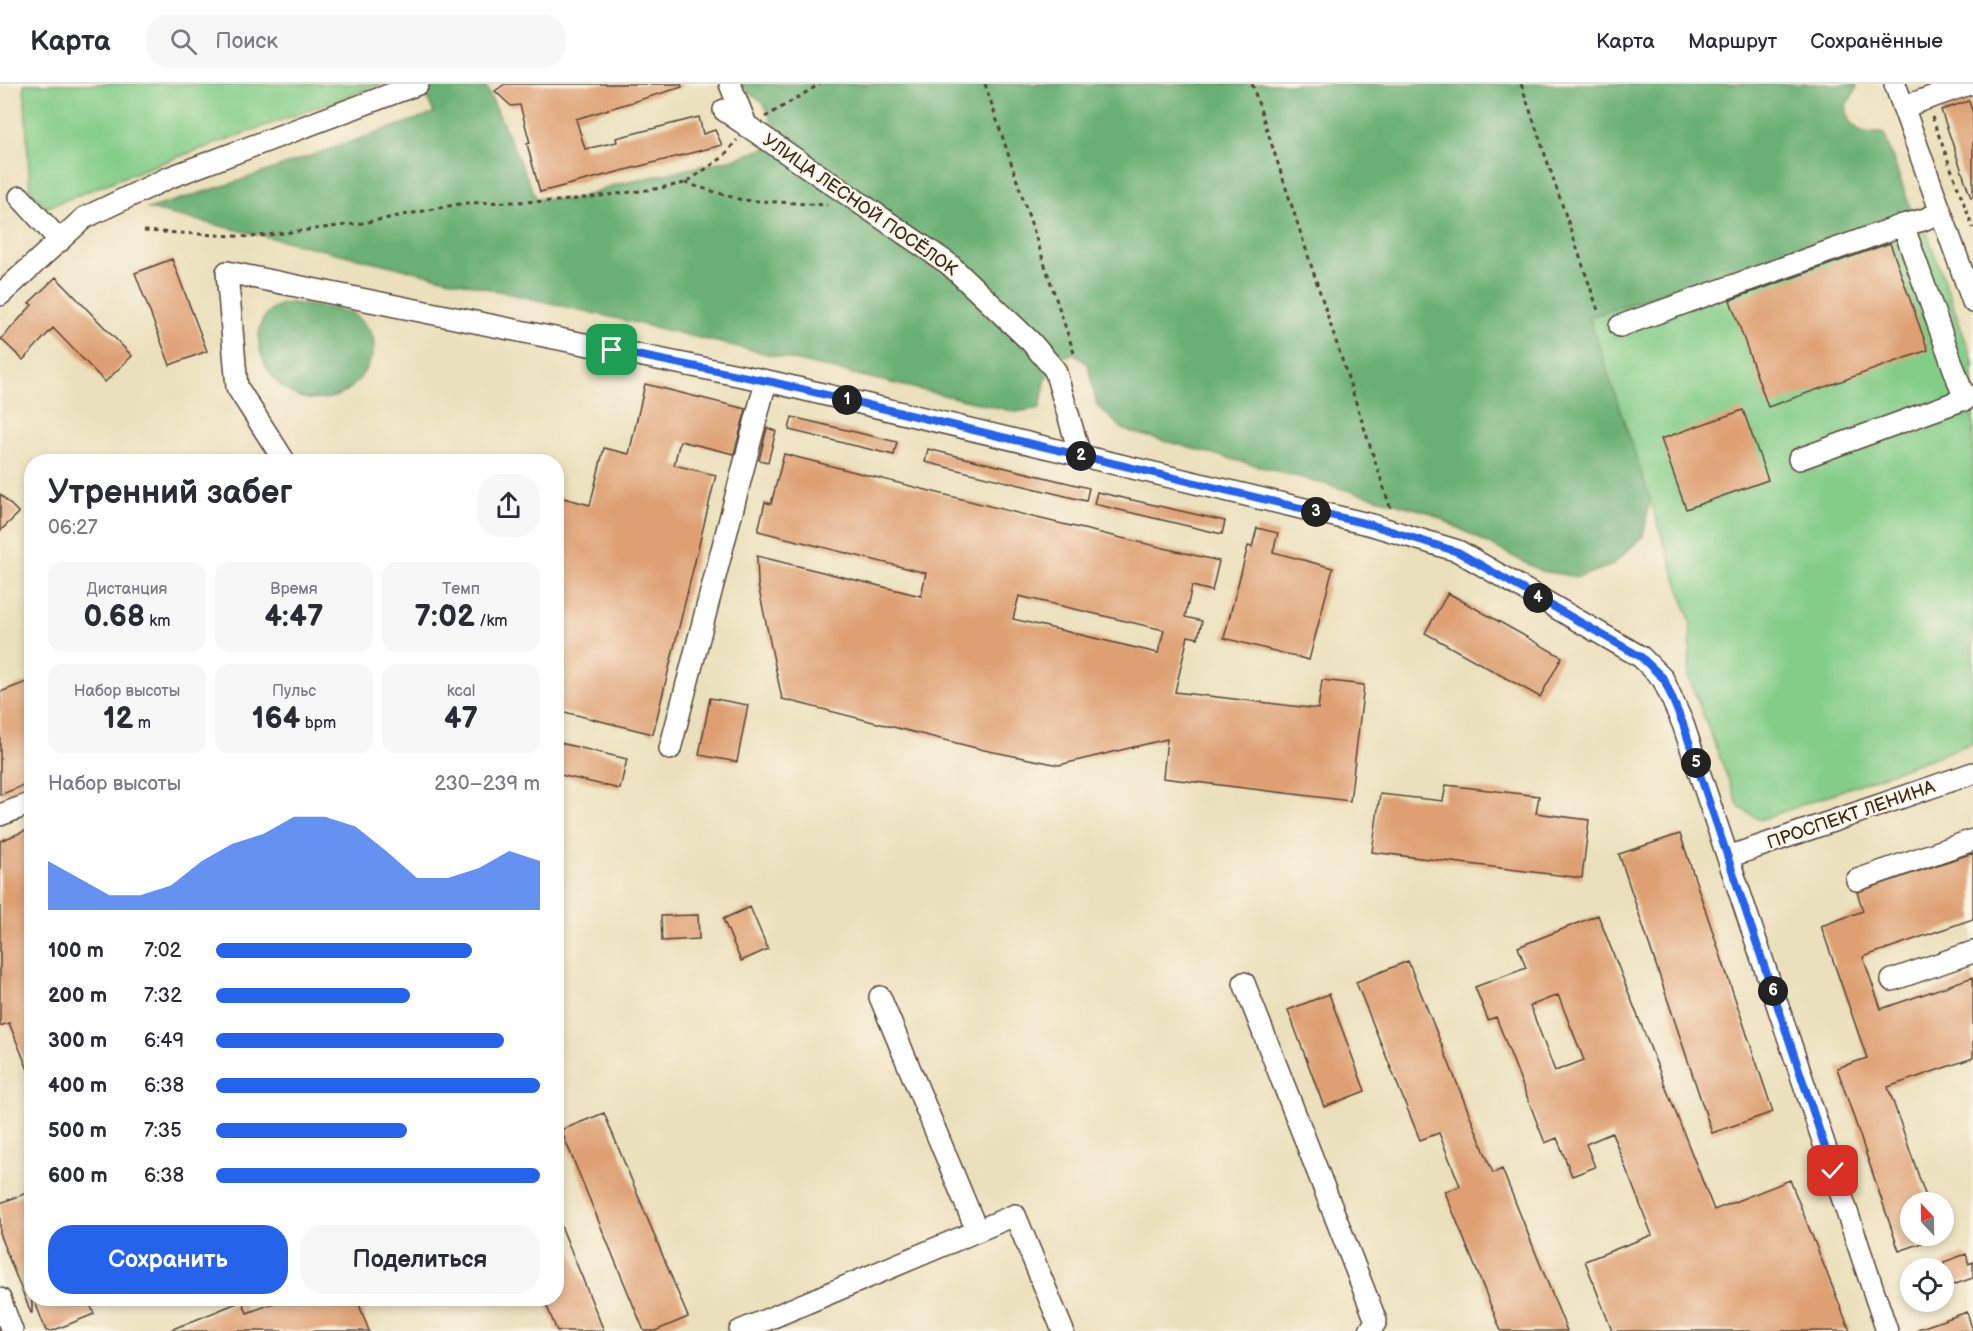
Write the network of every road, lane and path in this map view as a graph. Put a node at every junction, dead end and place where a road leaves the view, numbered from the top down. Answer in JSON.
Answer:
{"nodes":[{"id":1,"x":418,"y":84,"type":"edge"},
{"id":2,"x":730,"y":84,"type":"edge"},
{"id":3,"x":820,"y":84,"type":"edge"},
{"id":4,"x":985,"y":84,"type":"edge"},
{"id":5,"x":1252,"y":84,"type":"edge"},
{"id":6,"x":1521,"y":84,"type":"edge"},
{"id":7,"x":1895,"y":84,"type":"edge"},
{"id":8,"x":1970,"y":84,"type":"edge"},
{"id":9,"x":1973,"y":89,"type":"edge"},
{"id":10,"x":1925,"y":99,"type":"junction"},
{"id":11,"x":1903,"y":107,"type":"junction"},
{"id":12,"x":724,"y":110,"type":"dead end"},
{"id":13,"x":747,"y":127,"type":"junction"},
{"id":14,"x":685,"y":183,"type":"junction"},
{"id":15,"x":20,"y":198,"type":"dead end"},
{"id":16,"x":836,"y":209,"type":"dead end"},
{"id":17,"x":1941,"y":212,"type":"junction"},
{"id":18,"x":1903,"y":225,"type":"junction"},
{"id":19,"x":1973,"y":228,"type":"edge"},
{"id":20,"x":144,"y":231,"type":"dead end"},
{"id":21,"x":60,"y":241,"type":"junction"},
{"id":22,"x":0,"y":295,"type":"edge"},
{"id":23,"x":1973,"y":302,"type":"edge"},
{"id":24,"x":1599,"y":313,"type":"dead end"},
{"id":25,"x":1620,"y":326,"type":"dead end"},
{"id":26,"x":1074,"y":353,"type":"dead end"},
{"id":27,"x":766,"y":381,"type":"junction"},
{"id":28,"x":1969,"y":398,"type":"edge"},
{"id":29,"x":280,"y":454,"type":"edge"},
{"id":30,"x":1080,"y":455,"type":"junction"},
{"id":31,"x":1799,"y":459,"type":"dead end"},
{"id":32,"x":1391,"y":510,"type":"dead end"},
{"id":33,"x":670,"y":748,"type":"dead end"},
{"id":34,"x":1973,"y":773,"type":"edge"},
{"id":35,"x":24,"y":806,"type":"edge"},
{"id":36,"x":0,"y":815,"type":"edge"},
{"id":37,"x":1973,"y":840,"type":"edge"},
{"id":38,"x":1728,"y":857,"type":"junction"},
{"id":39,"x":1857,"y":880,"type":"dead end"},
{"id":40,"x":1973,"y":952,"type":"edge"},
{"id":41,"x":1892,"y":980,"type":"dead end"},
{"id":42,"x":1244,"y":983,"type":"dead end"},
{"id":43,"x":880,"y":997,"type":"dead end"},
{"id":44,"x":978,"y":1231,"type":"junction"},
{"id":45,"x":0,"y":1299,"type":"edge"},
{"id":46,"x":12,"y":1331,"type":"edge"},
{"id":47,"x":740,"y":1331,"type":"edge"},
{"id":48,"x":1063,"y":1331,"type":"edge"},
{"id":49,"x":1370,"y":1331,"type":"edge"},
{"id":50,"x":1887,"y":1331,"type":"edge"}],
"edges":[{"from":1,"to":21,"type":"street"},
{"from":2,"to":13,"type":"street"},
{"from":3,"to":13,"type":"path"},
{"from":4,"to":26,"type":"path"},
{"from":5,"to":32,"type":"path"},
{"from":6,"to":24,"type":"path"},
{"from":7,"to":11,"type":"street"},
{"from":8,"to":9,"type":"street"},
{"from":8,"to":10,"type":"street"},
{"from":10,"to":11,"type":"street"},
{"from":10,"to":19,"type":"path"},
{"from":11,"to":17,"type":"street"},
{"from":12,"to":13,"type":"street","name":"УЛИЦА ЛЕСНОЙ ПОСЁЛОК"},
{"from":13,"to":14,"type":"path"},
{"from":13,"to":30,"type":"street","name":"УЛИЦА ЛЕСНОЙ ПОСЁЛОК"},
{"from":14,"to":16,"type":"path"},
{"from":14,"to":20,"type":"path"},
{"from":15,"to":21,"type":"street"},
{"from":17,"to":18,"type":"street"},
{"from":17,"to":23,"type":"street"},
{"from":18,"to":25,"type":"street"},
{"from":18,"to":28,"type":"street"},
{"from":21,"to":22,"type":"street"},
{"from":27,"to":29,"type":"street"},
{"from":27,"to":30,"type":"street"},
{"from":27,"to":33,"type":"street"},
{"from":28,"to":31,"type":"street"},
{"from":30,"to":38,"type":"street"},
{"from":34,"to":38,"type":"street","name":"ПРОСПЕКТ ЛЕНИНА"},
{"from":35,"to":36,"type":"street"},
{"from":37,"to":39,"type":"street"},
{"from":38,"to":50,"type":"street"},
{"from":40,"to":41,"type":"street"},
{"from":42,"to":49,"type":"street"},
{"from":43,"to":44,"type":"street"},
{"from":44,"to":47,"type":"street"},
{"from":44,"to":48,"type":"street"},
{"from":45,"to":46,"type":"street"}]}
